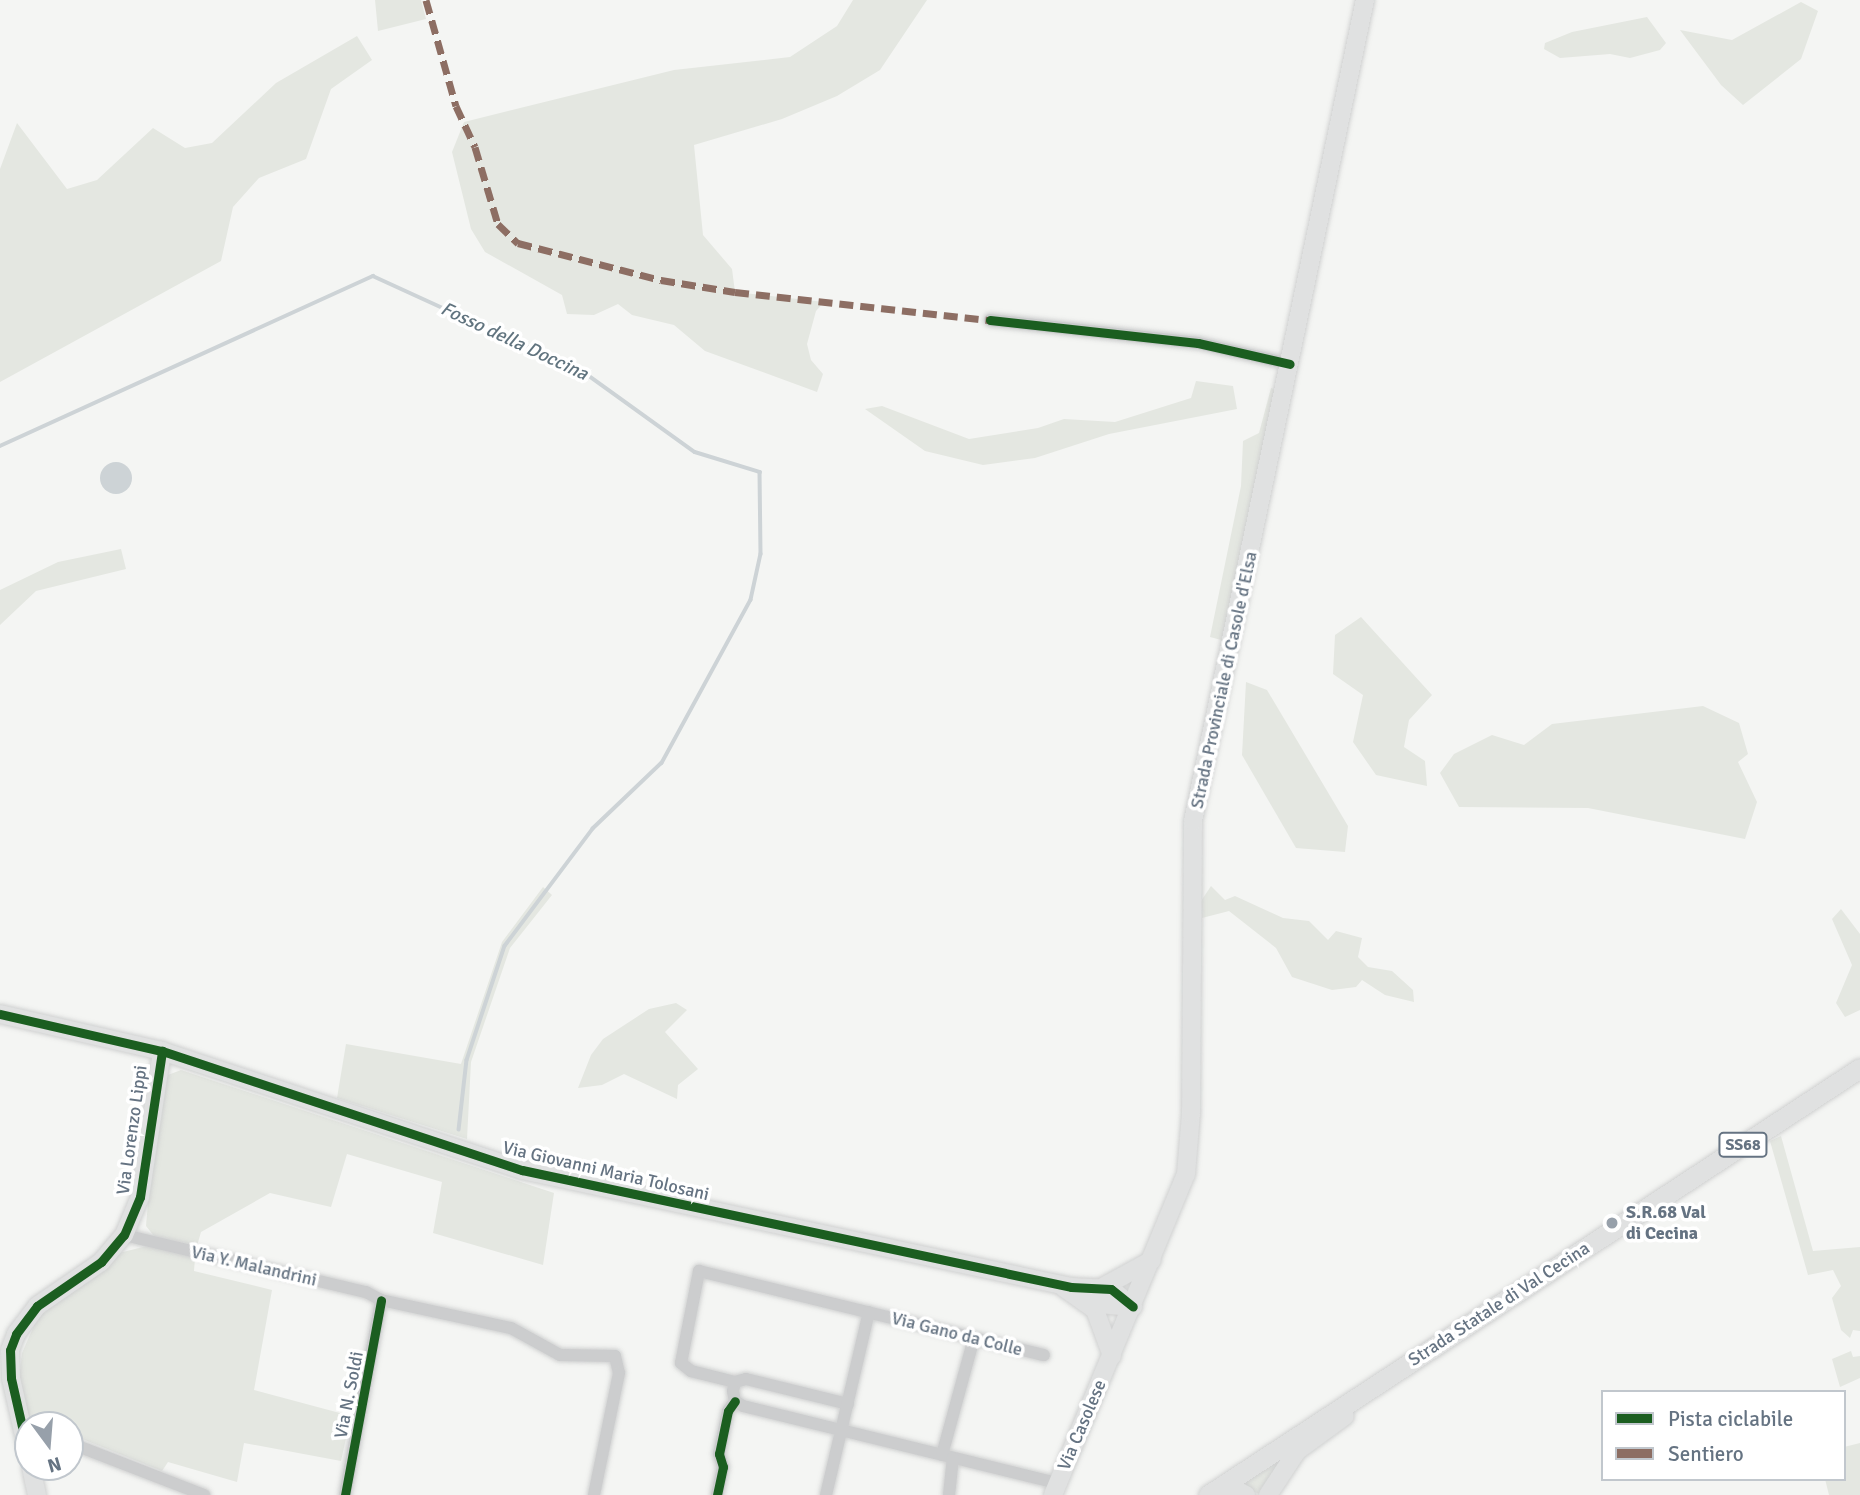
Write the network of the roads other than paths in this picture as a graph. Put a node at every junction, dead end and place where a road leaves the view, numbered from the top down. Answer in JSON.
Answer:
{"nodes":[{"id":1,"x":1366,"y":0,"type":"edge"},
{"id":2,"x":990,"y":320,"type":"dead end"},
{"id":3,"x":1290,"y":364,"type":"junction"},
{"id":4,"x":0,"y":1014,"type":"edge"},
{"id":5,"x":162,"y":1051,"type":"junction"},
{"id":6,"x":1860,"y":1068,"type":"edge"},
{"id":7,"x":124,"y":1235,"type":"junction"},
{"id":8,"x":1152,"y":1260,"type":"junction"},
{"id":9,"x":1054,"y":1283,"type":"junction"},
{"id":10,"x":1101,"y":1288,"type":"junction"},
{"id":11,"x":381,"y":1300,"type":"junction"},
{"id":12,"x":1088,"y":1303,"type":"junction"},
{"id":13,"x":1133,"y":1307,"type":"junction"},
{"id":14,"x":869,"y":1312,"type":"junction"},
{"id":15,"x":974,"y":1338,"type":"junction"},
{"id":16,"x":1044,"y":1355,"type":"dead end"},
{"id":17,"x":1112,"y":1356,"type":"junction"},
{"id":18,"x":1417,"y":1357,"type":"junction"},
{"id":19,"x":735,"y":1382,"type":"junction"},
{"id":20,"x":735,"y":1401,"type":"junction"},
{"id":21,"x":848,"y":1404,"type":"junction"},
{"id":22,"x":19,"y":1411,"type":"edge"},
{"id":23,"x":842,"y":1430,"type":"junction"},
{"id":24,"x":84,"y":1448,"type":"edge"},
{"id":25,"x":948,"y":1456,"type":"junction"},
{"id":26,"x":1055,"y":1489,"type":"edge"},
{"id":27,"x":1226,"y":1490,"type":"edge"},
{"id":28,"x":204,"y":1495,"type":"edge"},
{"id":29,"x":345,"y":1495,"type":"edge"},
{"id":30,"x":594,"y":1495,"type":"edge"},
{"id":31,"x":716,"y":1495,"type":"edge"},
{"id":32,"x":826,"y":1495,"type":"edge"},
{"id":33,"x":949,"y":1495,"type":"edge"},
{"id":34,"x":1208,"y":1495,"type":"edge"},
{"id":35,"x":1246,"y":1495,"type":"edge"},
{"id":36,"x":1268,"y":1495,"type":"edge"}],
"edges":[{"from":1,"to":3,"type":"street","name":"Strada Provinciale di Casole d'Elsa"},
{"from":2,"to":3,"type":"street"},
{"from":3,"to":8,"type":"street","name":"Strada Provinciale di Casole d'Elsa"},
{"from":4,"to":5,"type":"street","name":"Via Giovanni Maria Tolosani"},
{"from":5,"to":7,"type":"street","name":"Via Lorenzo Lippi"},
{"from":5,"to":9,"type":"street","name":"Via Giovanni Maria Tolosani"},
{"from":6,"to":18,"type":"main road","name":"Strada Statale di Val Cecina","number":"SS68"},
{"from":7,"to":11,"type":"street","name":"Via Y. Malandrini"},
{"from":7,"to":22,"type":"street","name":"Via Lorenzo Lippi"},
{"from":8,"to":10,"type":"street"},
{"from":8,"to":13,"type":"street","name":"Strada Provinciale di Casole d'Elsa"},
{"from":9,"to":10,"type":"street","name":"Via Giovanni Maria Tolosani"},
{"from":9,"to":12,"type":"street","name":"Via Giovanni Maria Tolosani"},
{"from":10,"to":13,"type":"street","name":"Via Giovanni Maria Tolosani"},
{"from":11,"to":29,"type":"street","name":"Via N. Soldi"},
{"from":11,"to":30,"type":"street","name":"Via Y. Malandrini"},
{"from":12,"to":13,"type":"street","name":"Via Giovanni Maria Tolosani"},
{"from":12,"to":17,"type":"street"},
{"from":13,"to":17,"type":"street","name":"Strada Provinciale di Casole d'Elsa"},
{"from":14,"to":15,"type":"street","name":"Via Gano da Colle"},
{"from":14,"to":19,"type":"street","name":"Via Gano da Colle"},
{"from":14,"to":21,"type":"street","name":"Via Gano da Colle"},
{"from":15,"to":16,"type":"street","name":"Via Gano da Colle"},
{"from":15,"to":25,"type":"street"},
{"from":17,"to":26,"type":"street","name":"Via Casolese"},
{"from":18,"to":27,"type":"main road","name":"Strada Statale di Val Cecina","number":"SS68"},
{"from":18,"to":36,"type":"street"},
{"from":19,"to":20,"type":"street"},
{"from":19,"to":21,"type":"street"},
{"from":20,"to":23,"type":"street"},
{"from":20,"to":31,"type":"street"},
{"from":21,"to":23,"type":"street","name":"Via Gano da Colle"},
{"from":23,"to":25,"type":"street"},
{"from":23,"to":32,"type":"street","name":"Via Gano da Colle"},
{"from":24,"to":28,"type":"street"},
{"from":25,"to":26,"type":"street"},
{"from":25,"to":33,"type":"street"},
{"from":27,"to":34,"type":"main road","name":"Strada Statale di Val Cecina","number":"SS68"},
{"from":27,"to":35,"type":"street"}]}
